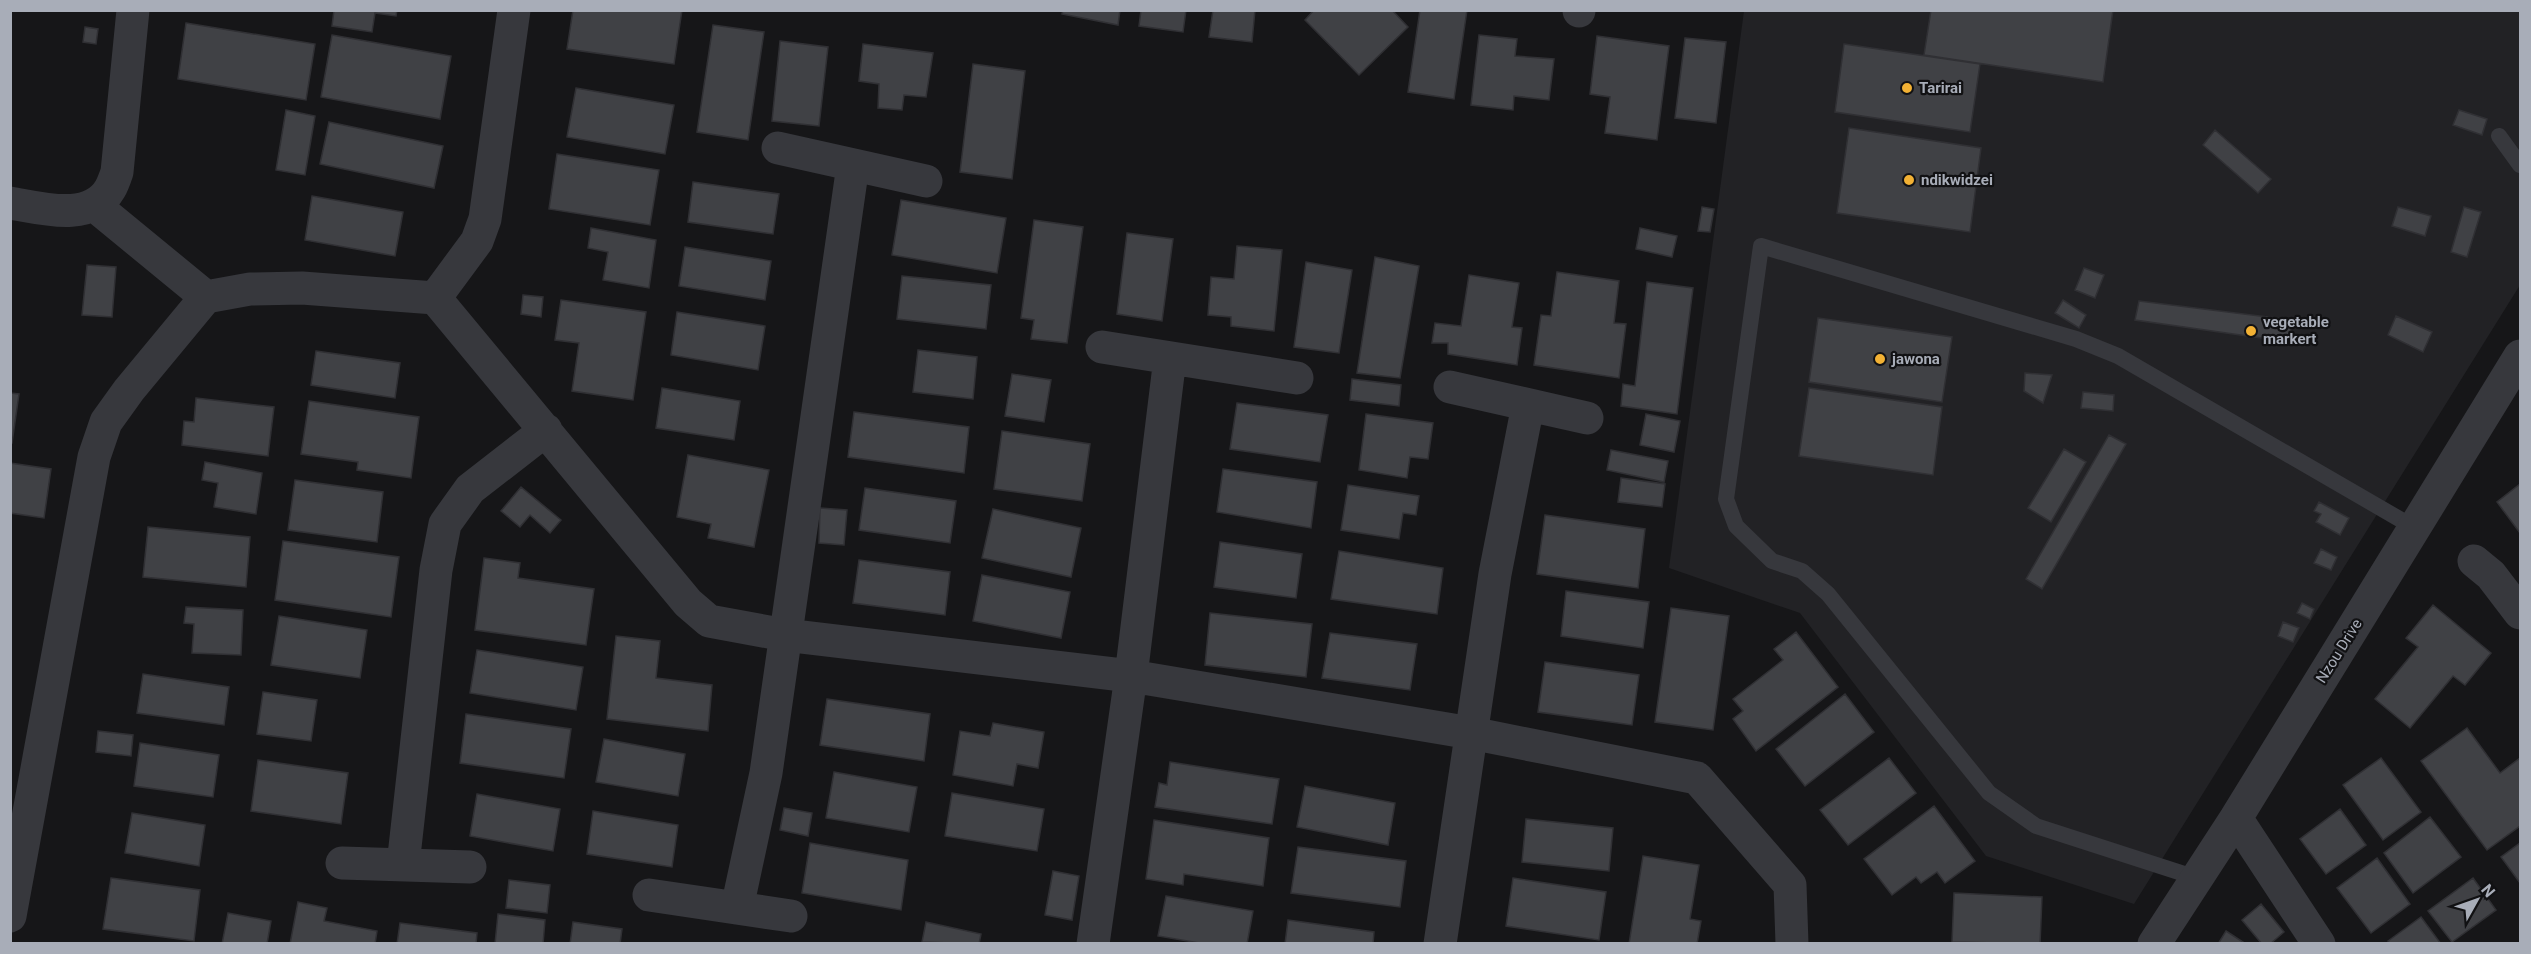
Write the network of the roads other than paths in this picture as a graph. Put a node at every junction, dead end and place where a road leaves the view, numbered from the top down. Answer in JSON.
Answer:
{"nodes":[{"id":1,"x":133,"y":10,"type":"edge"},
{"id":2,"x":514,"y":10,"type":"edge"},
{"id":3,"x":2499,"y":136,"type":"dead end"},
{"id":4,"x":778,"y":148,"type":"dead end"},
{"id":5,"x":853,"y":165,"type":"junction"},
{"id":6,"x":2520,"y":165,"type":"edge"},
{"id":7,"x":926,"y":182,"type":"dead end"},
{"id":8,"x":10,"y":203,"type":"edge"},
{"id":9,"x":94,"y":205,"type":"junction"},
{"id":10,"x":206,"y":297,"type":"junction"},
{"id":11,"x":435,"y":298,"type":"junction"},
{"id":12,"x":1102,"y":347,"type":"dead end"},
{"id":13,"x":2520,"y":356,"type":"edge"},
{"id":14,"x":1170,"y":358,"type":"junction"},
{"id":15,"x":1298,"y":378,"type":"dead end"},
{"id":16,"x":1450,"y":387,"type":"dead end"},
{"id":17,"x":1528,"y":405,"type":"junction"},
{"id":18,"x":1587,"y":418,"type":"dead end"},
{"id":19,"x":546,"y":429,"type":"junction"},
{"id":20,"x":2415,"y":528,"type":"junction"},
{"id":21,"x":2474,"y":561,"type":"dead end"},
{"id":22,"x":2520,"y":613,"type":"edge"},
{"id":23,"x":785,"y":636,"type":"junction"},
{"id":24,"x":1131,"y":676,"type":"junction"},
{"id":25,"x":1471,"y":733,"type":"junction"},
{"id":26,"x":2236,"y":818,"type":"junction"},
{"id":27,"x":342,"y":863,"type":"dead end"},
{"id":28,"x":403,"y":866,"type":"junction"},
{"id":29,"x":470,"y":867,"type":"dead end"},
{"id":30,"x":2197,"y":878,"type":"junction"},
{"id":31,"x":649,"y":895,"type":"dead end"},
{"id":32,"x":737,"y":908,"type":"junction"},
{"id":33,"x":11,"y":914,"type":"edge"},
{"id":34,"x":791,"y":916,"type":"dead end"},
{"id":35,"x":1093,"y":944,"type":"edge"},
{"id":36,"x":1440,"y":944,"type":"edge"},
{"id":37,"x":1792,"y":944,"type":"edge"},
{"id":38,"x":2154,"y":944,"type":"edge"},
{"id":39,"x":2319,"y":944,"type":"edge"}],
"edges":[{"from":1,"to":9,"type":"street"},
{"from":2,"to":11,"type":"street"},
{"from":3,"to":6,"type":"lane"},
{"from":4,"to":5,"type":"street"},
{"from":5,"to":7,"type":"street"},
{"from":5,"to":23,"type":"street"},
{"from":8,"to":9,"type":"street"},
{"from":9,"to":10,"type":"street"},
{"from":10,"to":11,"type":"street"},
{"from":10,"to":33,"type":"street"},
{"from":11,"to":19,"type":"street"},
{"from":12,"to":14,"type":"street"},
{"from":13,"to":20,"type":"street","name":"Nzou Drive"},
{"from":14,"to":15,"type":"street"},
{"from":14,"to":24,"type":"street"},
{"from":16,"to":17,"type":"street"},
{"from":17,"to":18,"type":"street"},
{"from":17,"to":25,"type":"street"},
{"from":19,"to":23,"type":"street"},
{"from":19,"to":28,"type":"street"},
{"from":20,"to":26,"type":"street","name":"Nzou Drive"},
{"from":20,"to":30,"type":"lane"},
{"from":21,"to":22,"type":"street"},
{"from":23,"to":24,"type":"street"},
{"from":23,"to":32,"type":"street"},
{"from":24,"to":25,"type":"street"},
{"from":24,"to":35,"type":"street"},
{"from":25,"to":36,"type":"street"},
{"from":25,"to":37,"type":"street"},
{"from":26,"to":30,"type":"street","name":"Nzou Drive"},
{"from":26,"to":39,"type":"street"},
{"from":27,"to":28,"type":"street"},
{"from":28,"to":29,"type":"street"},
{"from":30,"to":38,"type":"street","name":"Nzou Drive"},
{"from":31,"to":32,"type":"street"},
{"from":32,"to":34,"type":"street"}]}
